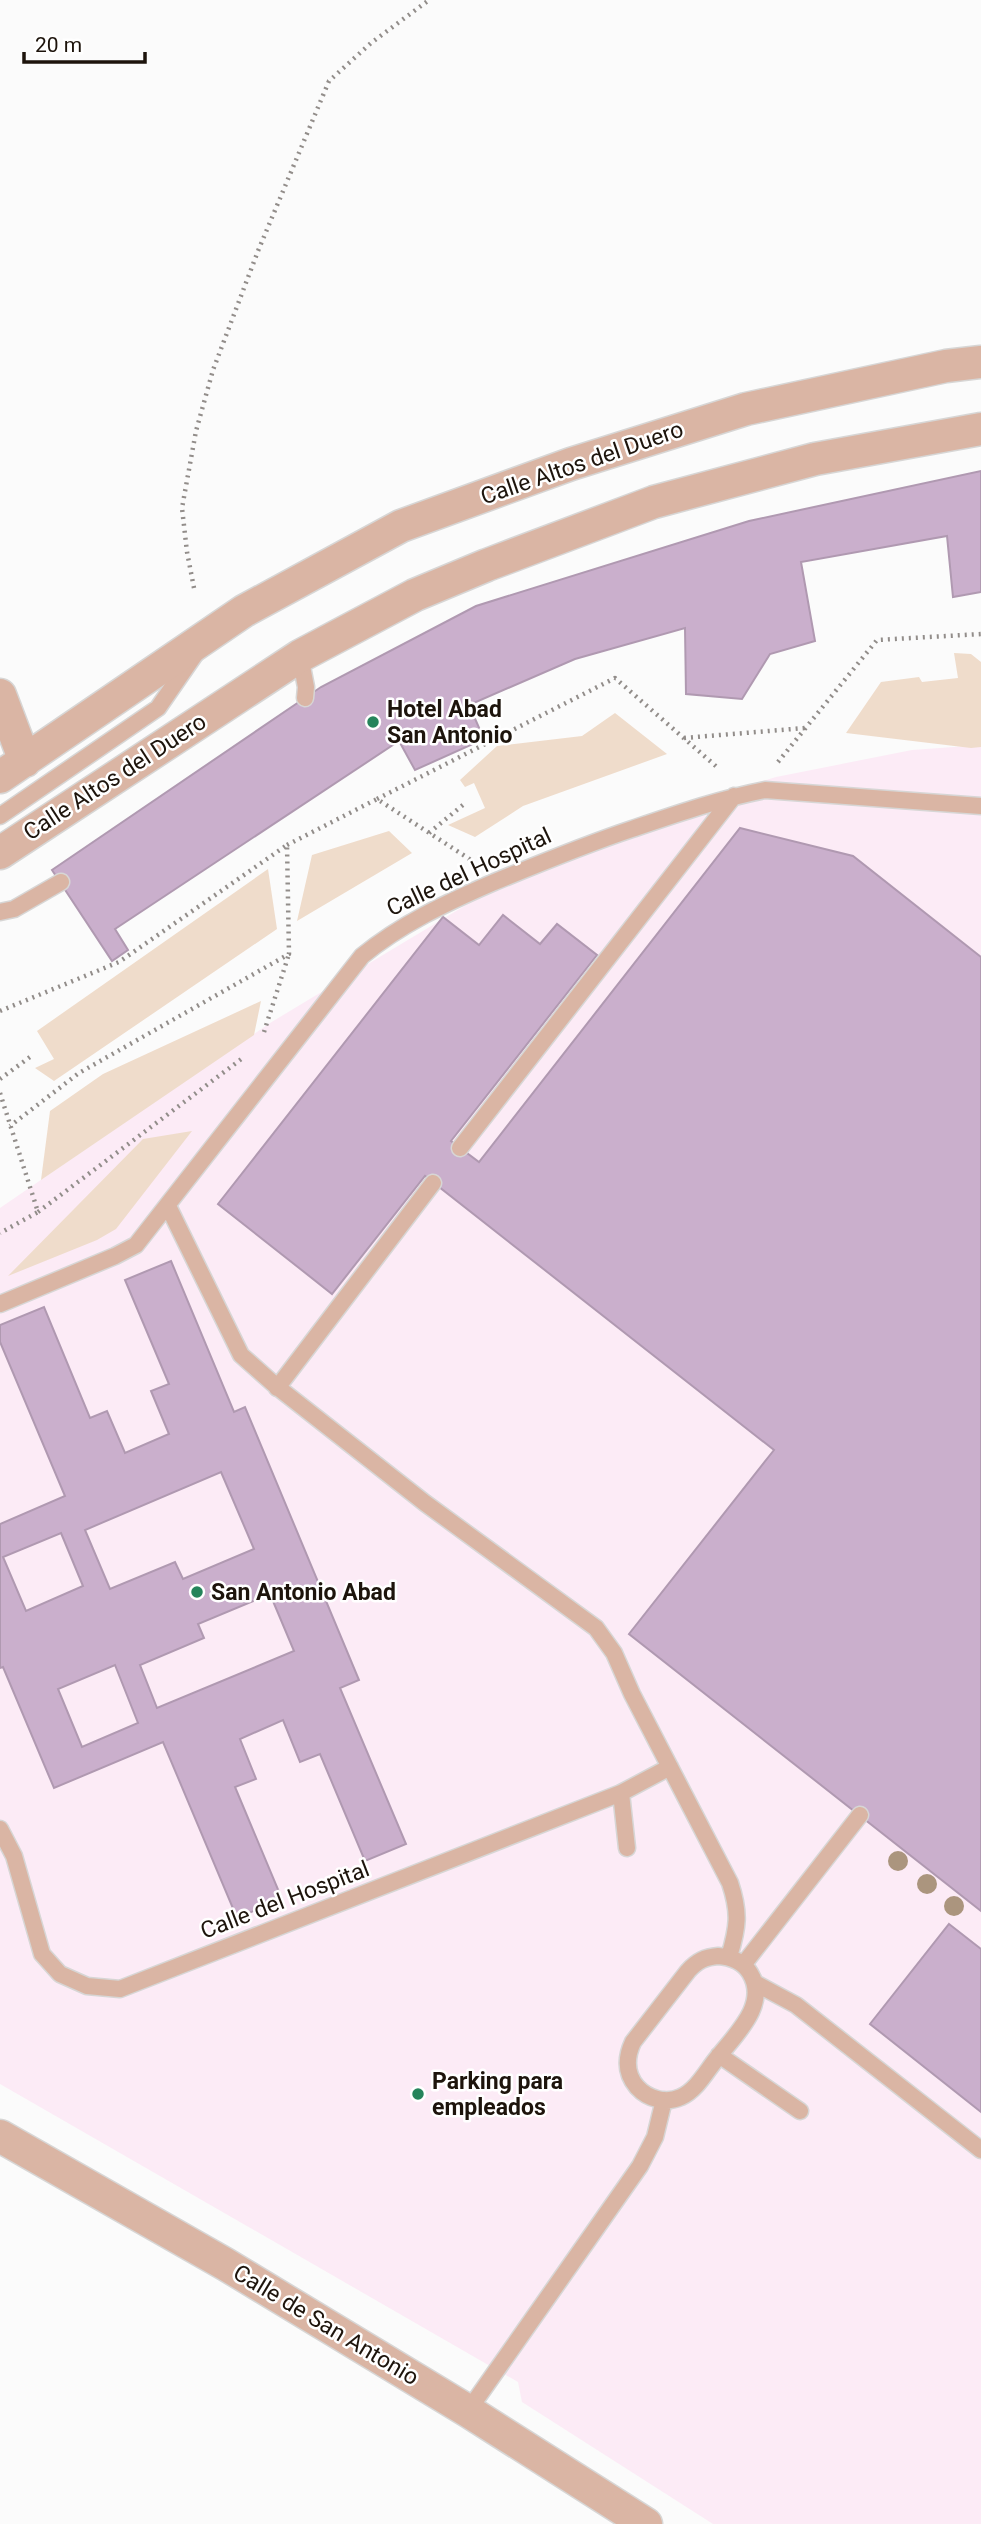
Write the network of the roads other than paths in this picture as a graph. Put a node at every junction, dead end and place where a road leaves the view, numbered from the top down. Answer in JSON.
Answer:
{"nodes":[{"id":1,"x":981,"y":362,"type":"edge"},
{"id":2,"x":981,"y":429,"type":"edge"},
{"id":3,"x":209,"y":634,"type":"junction"},
{"id":4,"x":300,"y":656,"type":"junction"},
{"id":5,"x":0,"y":695,"type":"edge"},
{"id":6,"x":305,"y":698,"type":"dead end"},
{"id":7,"x":13,"y":769,"type":"edge"},
{"id":8,"x":734,"y":796,"type":"junction"},
{"id":9,"x":981,"y":806,"type":"edge"},
{"id":10,"x":0,"y":816,"type":"edge"},
{"id":11,"x":0,"y":853,"type":"edge"},
{"id":12,"x":61,"y":882,"type":"dead end"},
{"id":13,"x":0,"y":912,"type":"edge"},
{"id":14,"x":460,"y":1148,"type":"dead end"},
{"id":15,"x":433,"y":1183,"type":"dead end"},
{"id":16,"x":168,"y":1206,"type":"junction"},
{"id":17,"x":0,"y":1304,"type":"edge"},
{"id":18,"x":277,"y":1388,"type":"junction"},
{"id":19,"x":670,"y":1767,"type":"junction"},
{"id":20,"x":621,"y":1793,"type":"junction"},
{"id":21,"x":860,"y":1815,"type":"dead end"},
{"id":22,"x":0,"y":1829,"type":"edge"},
{"id":23,"x":627,"y":1848,"type":"dead end"},
{"id":24,"x":736,"y":1961,"type":"junction"},
{"id":25,"x":755,"y":1983,"type":"junction"},
{"id":26,"x":719,"y":2055,"type":"junction"},
{"id":27,"x":664,"y":2100,"type":"junction"},
{"id":28,"x":800,"y":2111,"type":"dead end"},
{"id":29,"x":0,"y":2136,"type":"edge"},
{"id":30,"x":981,"y":2150,"type":"edge"},
{"id":31,"x":468,"y":2411,"type":"junction"},
{"id":32,"x":646,"y":2524,"type":"edge"}],
"edges":[{"from":1,"to":3,"type":"street","name":"Calle Altos del Duero"},
{"from":2,"to":4,"type":"street","name":"Calle Altos del Duero"},
{"from":3,"to":7,"type":"street","name":"Calle Altos del Duero"},
{"from":3,"to":10,"type":"lane","name":"Calle Altos del Duero"},
{"from":4,"to":6,"type":"lane"},
{"from":4,"to":11,"type":"street","name":"Calle Altos del Duero"},
{"from":5,"to":7,"type":"street"},
{"from":8,"to":9,"type":"lane","name":"Calle del Hospital"},
{"from":8,"to":14,"type":"lane"},
{"from":8,"to":16,"type":"lane","name":"Calle del Hospital"},
{"from":12,"to":13,"type":"lane"},
{"from":15,"to":18,"type":"lane"},
{"from":16,"to":17,"type":"lane","name":"Calle del Hospital"},
{"from":16,"to":18,"type":"lane"},
{"from":18,"to":19,"type":"lane"},
{"from":19,"to":20,"type":"lane","name":"Calle del Hospital"},
{"from":19,"to":24,"type":"lane"},
{"from":20,"to":22,"type":"lane","name":"Calle del Hospital"},
{"from":20,"to":23,"type":"lane"},
{"from":21,"to":24,"type":"lane"},
{"from":24,"to":25,"type":"lane"},
{"from":24,"to":27,"type":"lane"},
{"from":25,"to":26,"type":"lane"},
{"from":25,"to":30,"type":"lane"},
{"from":26,"to":27,"type":"lane"},
{"from":26,"to":28,"type":"lane"},
{"from":27,"to":31,"type":"lane"},
{"from":29,"to":31,"type":"street","name":"Calle de San Antonio"},
{"from":31,"to":32,"type":"street","name":"Calle de San Antonio"}]}
